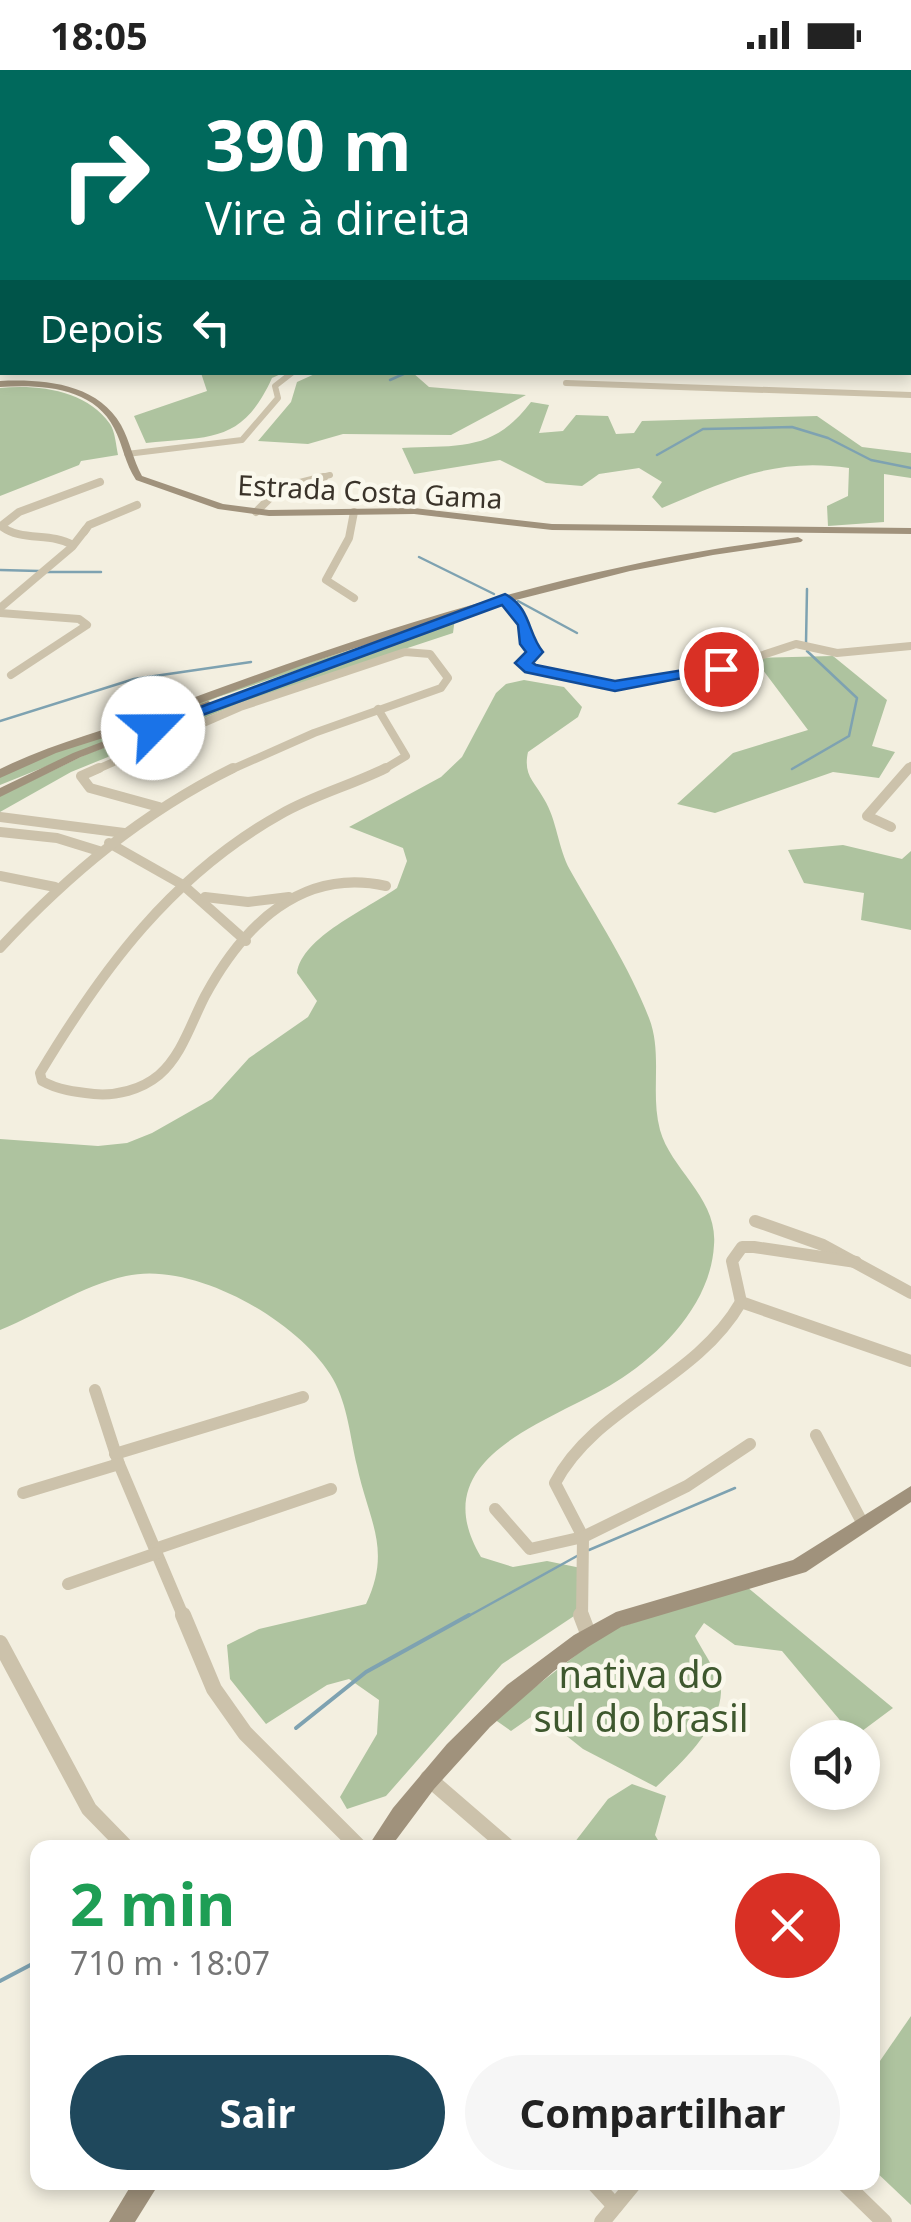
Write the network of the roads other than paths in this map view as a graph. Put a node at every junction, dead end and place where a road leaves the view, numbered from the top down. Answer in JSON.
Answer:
{"nodes":[{"id":1,"x":289,"y":375,"type":"edge"},
{"id":2,"x":566,"y":382,"type":"dead end"},
{"id":3,"x":0,"y":384,"type":"edge"},
{"id":4,"x":911,"y":395,"type":"edge"},
{"id":5,"x":127,"y":454,"type":"junction"},
{"id":6,"x":330,"y":475,"type":"dead end"},
{"id":7,"x":100,"y":482,"type":"dead end"},
{"id":8,"x":138,"y":505,"type":"dead end"},
{"id":9,"x":256,"y":512,"type":"junction"},
{"id":10,"x":354,"y":512,"type":"junction"},
{"id":11,"x":911,"y":531,"type":"edge"},
{"id":12,"x":787,"y":536,"type":"junction"},
{"id":13,"x":71,"y":543,"type":"junction"},
{"id":14,"x":354,"y":598,"type":"dead end"},
{"id":15,"x":505,"y":599,"type":"junction"},
{"id":16,"x":474,"y":608,"type":"junction"},
{"id":17,"x":0,"y":610,"type":"edge"},
{"id":18,"x":911,"y":646,"type":"edge"},
{"id":19,"x":11,"y":675,"type":"dead end"},
{"id":20,"x":378,"y":709,"type":"junction"},
{"id":21,"x":911,"y":766,"type":"edge"},
{"id":22,"x":0,"y":774,"type":"edge"},
{"id":23,"x":0,"y":792,"type":"edge"},
{"id":24,"x":158,"y":807,"type":"junction"},
{"id":25,"x":0,"y":817,"type":"edge"},
{"id":26,"x":16,"y":820,"type":"junction"},
{"id":27,"x":892,"y":827,"type":"dead end"},
{"id":28,"x":4,"y":832,"type":"edge"},
{"id":29,"x":124,"y":832,"type":"junction"},
{"id":30,"x":109,"y":844,"type":"junction"},
{"id":31,"x":99,"y":851,"type":"junction"},
{"id":32,"x":0,"y":876,"type":"edge"},
{"id":33,"x":182,"y":881,"type":"junction"},
{"id":34,"x":386,"y":886,"type":"dead end"},
{"id":35,"x":55,"y":887,"type":"junction"},
{"id":36,"x":294,"y":896,"type":"junction"},
{"id":37,"x":206,"y":897,"type":"junction"},
{"id":38,"x":246,"y":942,"type":"junction"},
{"id":39,"x":0,"y":948,"type":"edge"},
{"id":40,"x":755,"y":1220,"type":"dead end"},
{"id":41,"x":856,"y":1262,"type":"junction"},
{"id":42,"x":911,"y":1294,"type":"edge"},
{"id":43,"x":742,"y":1302,"type":"junction"},
{"id":44,"x":911,"y":1361,"type":"edge"},
{"id":45,"x":95,"y":1390,"type":"dead end"},
{"id":46,"x":303,"y":1396,"type":"dead end"},
{"id":47,"x":816,"y":1435,"type":"dead end"},
{"id":48,"x":750,"y":1444,"type":"dead end"},
{"id":49,"x":117,"y":1459,"type":"junction"},
{"id":50,"x":331,"y":1488,"type":"dead end"},
{"id":51,"x":22,"y":1493,"type":"dead end"},
{"id":52,"x":911,"y":1493,"type":"edge"},
{"id":53,"x":495,"y":1509,"type":"dead end"},
{"id":54,"x":863,"y":1524,"type":"junction"},
{"id":55,"x":583,"y":1537,"type":"junction"},
{"id":56,"x":156,"y":1551,"type":"junction"},
{"id":57,"x":68,"y":1584,"type":"dead end"},
{"id":58,"x":589,"y":1636,"type":"junction"},
{"id":59,"x":0,"y":1644,"type":"edge"},
{"id":60,"x":428,"y":1778,"type":"junction"},
{"id":61,"x":120,"y":1840,"type":"edge"},
{"id":62,"x":352,"y":1840,"type":"edge"},
{"id":63,"x":383,"y":1840,"type":"edge"},
{"id":64,"x":500,"y":1840,"type":"edge"},
{"id":65,"x":143,"y":2190,"type":"edge"},
{"id":66,"x":600,"y":2190,"type":"edge"},
{"id":67,"x":628,"y":2190,"type":"edge"},
{"id":68,"x":851,"y":2190,"type":"edge"},
{"id":69,"x":615,"y":2206,"type":"junction"},
{"id":70,"x":121,"y":2222,"type":"edge"},
{"id":71,"x":602,"y":2222,"type":"edge"},
{"id":72,"x":884,"y":2222,"type":"edge"}],
"edges":[{"from":1,"to":5,"type":"street"},
{"from":2,"to":4,"type":"street"},
{"from":3,"to":5,"type":"main road","name":"Estrada Costa Gama"},
{"from":5,"to":9,"type":"main road","name":"Estrada Costa Gama"},
{"from":6,"to":9,"type":"street"},
{"from":7,"to":13,"type":"street"},
{"from":8,"to":13,"type":"street"},
{"from":9,"to":10,"type":"main road","name":"Estrada Costa Gama"},
{"from":10,"to":12,"type":"main road","name":"Estrada Costa Gama"},
{"from":10,"to":14,"type":"street"},
{"from":11,"to":12,"type":"main road"},
{"from":12,"to":15,"type":"main road"},
{"from":13,"to":17,"type":"street"},
{"from":15,"to":16,"type":"main road"},
{"from":15,"to":18,"type":"street"},
{"from":16,"to":22,"type":"main road"},
{"from":16,"to":23,"type":"main road"},
{"from":17,"to":19,"type":"street"},
{"from":20,"to":24,"type":"street"},
{"from":20,"to":24,"type":"street"},
{"from":20,"to":33,"type":"street"},
{"from":21,"to":27,"type":"street"},
{"from":24,"to":29,"type":"street"},
{"from":25,"to":26,"type":"street"},
{"from":26,"to":28,"type":"street"},
{"from":26,"to":29,"type":"street"},
{"from":28,"to":31,"type":"street"},
{"from":29,"to":30,"type":"street"},
{"from":30,"to":31,"type":"street"},
{"from":30,"to":33,"type":"street"},
{"from":31,"to":35,"type":"street"},
{"from":32,"to":35,"type":"street"},
{"from":33,"to":37,"type":"street"},
{"from":33,"to":38,"type":"street"},
{"from":34,"to":36,"type":"street"},
{"from":35,"to":39,"type":"street"},
{"from":36,"to":37,"type":"street"},
{"from":36,"to":38,"type":"street"},
{"from":37,"to":38,"type":"street"},
{"from":40,"to":41,"type":"street"},
{"from":41,"to":42,"type":"street"},
{"from":41,"to":43,"type":"street"},
{"from":43,"to":44,"type":"street"},
{"from":43,"to":55,"type":"street"},
{"from":45,"to":49,"type":"street"},
{"from":46,"to":49,"type":"street"},
{"from":47,"to":54,"type":"street"},
{"from":48,"to":55,"type":"street"},
{"from":49,"to":51,"type":"street"},
{"from":49,"to":56,"type":"street"},
{"from":50,"to":56,"type":"street"},
{"from":52,"to":54,"type":"main road"},
{"from":53,"to":55,"type":"street"},
{"from":54,"to":58,"type":"main road"},
{"from":55,"to":58,"type":"street"},
{"from":56,"to":57,"type":"street"},
{"from":56,"to":62,"type":"street"},
{"from":58,"to":60,"type":"main road"},
{"from":59,"to":61,"type":"street"},
{"from":60,"to":63,"type":"main road"},
{"from":60,"to":64,"type":"street"},
{"from":65,"to":70,"type":"main road"},
{"from":66,"to":69,"type":"street"},
{"from":67,"to":69,"type":"street"},
{"from":68,"to":72,"type":"street"},
{"from":69,"to":71,"type":"street"}]}
